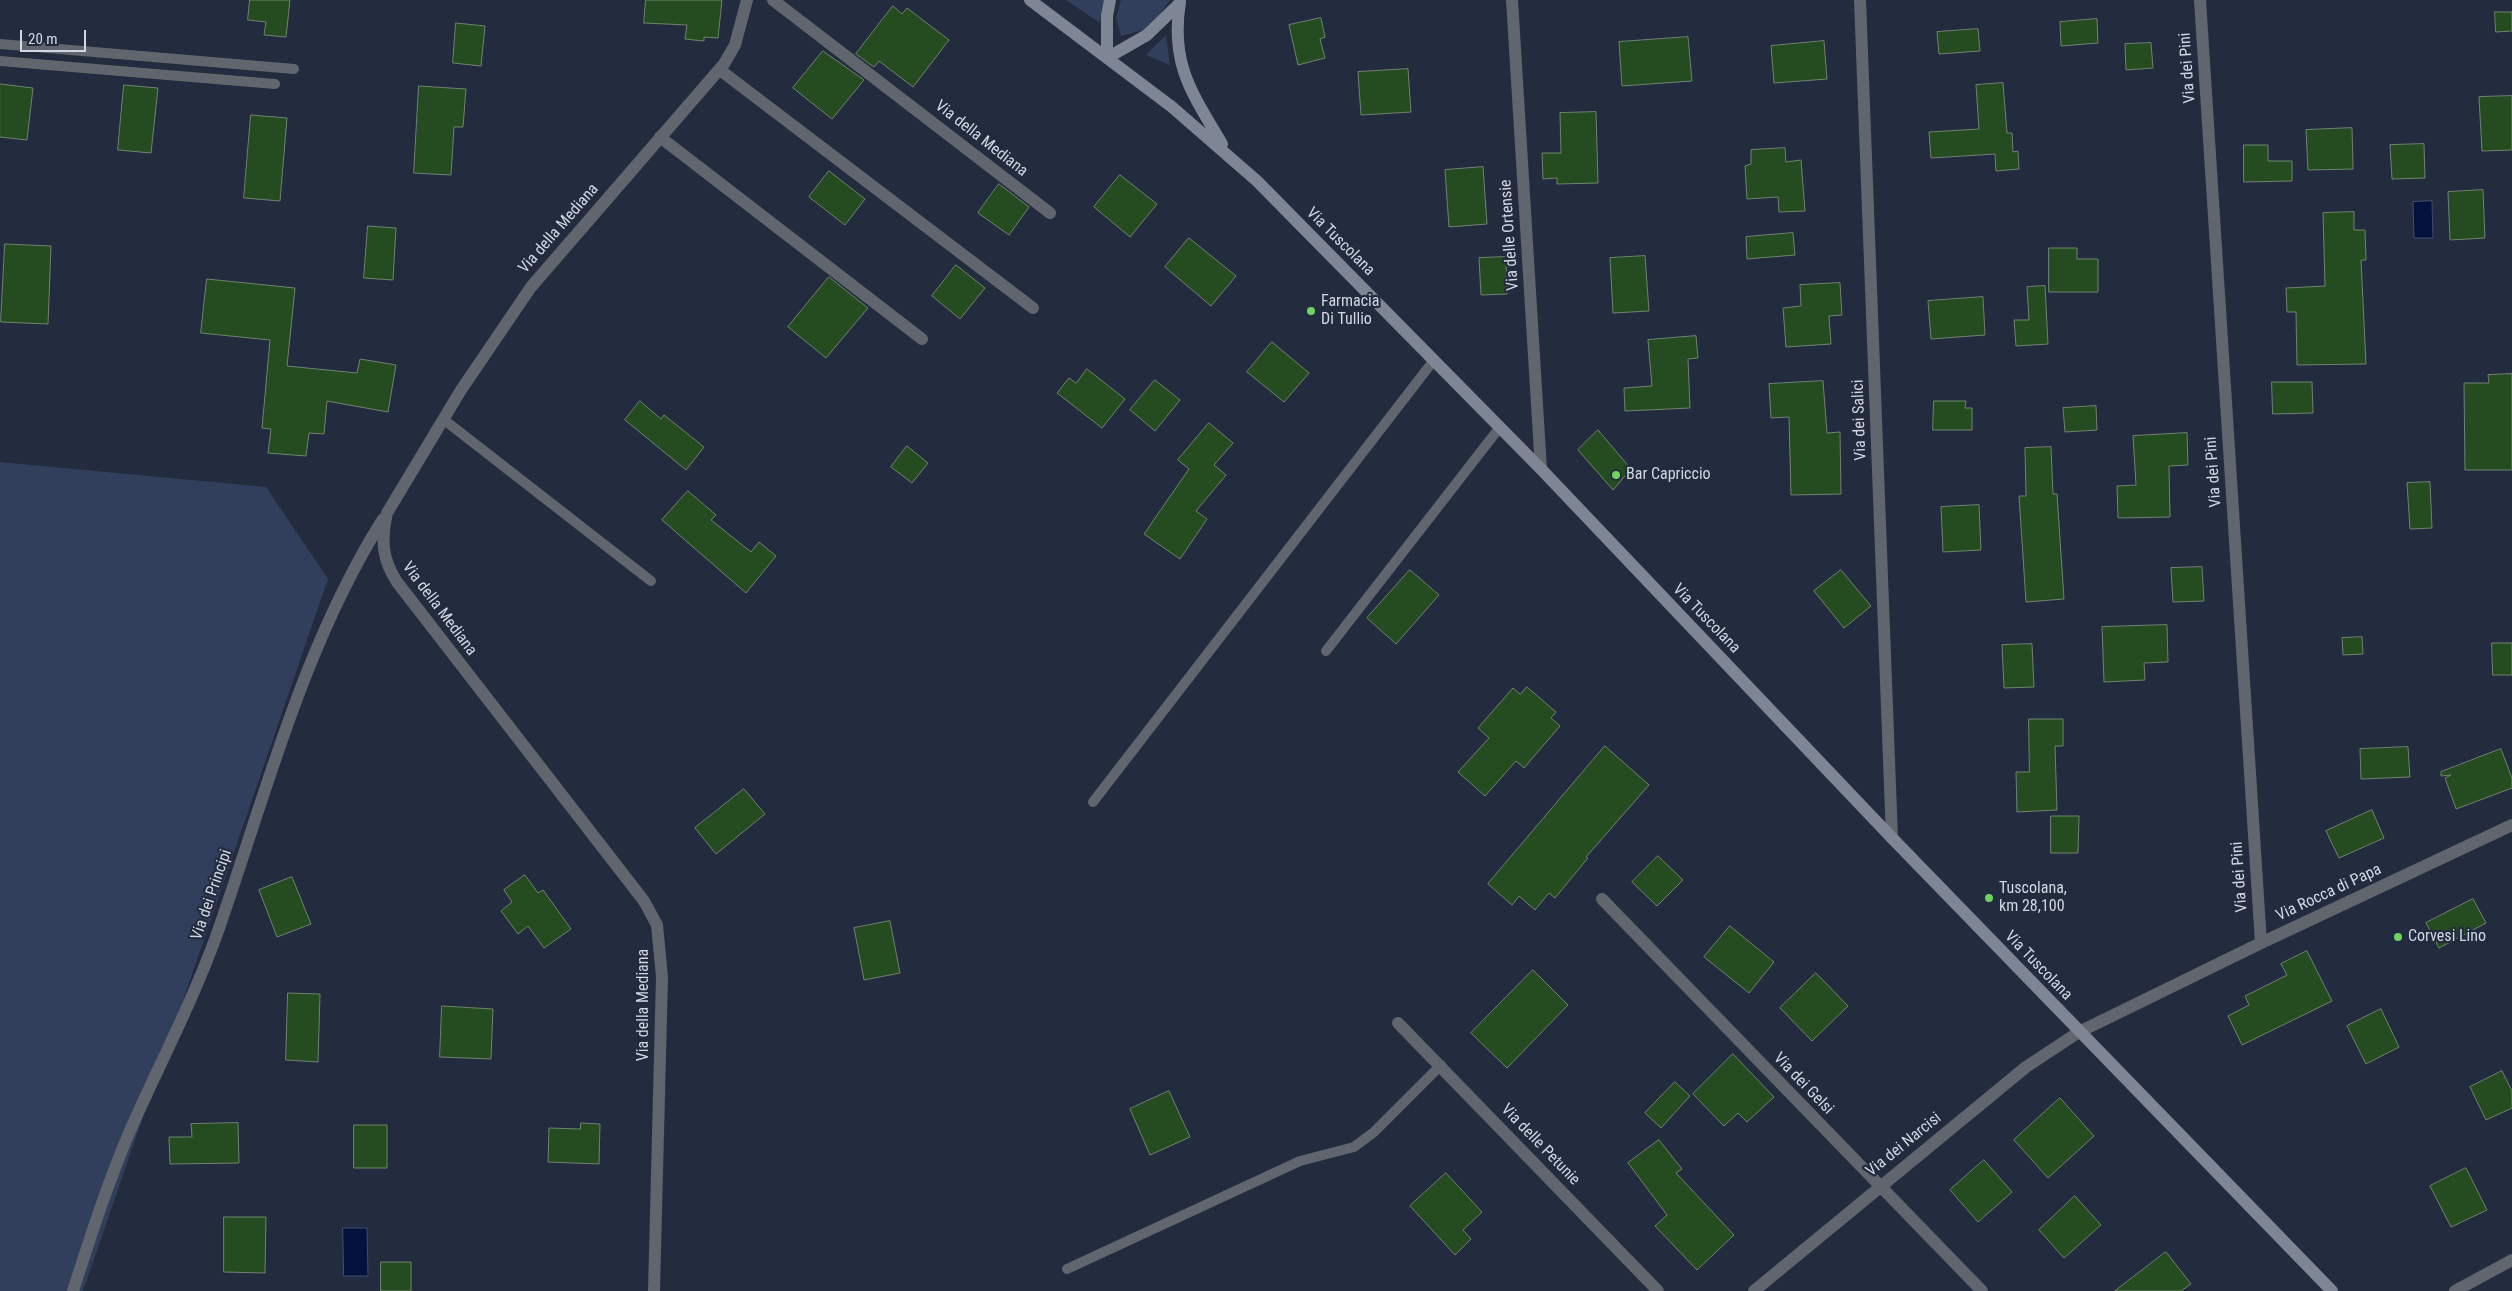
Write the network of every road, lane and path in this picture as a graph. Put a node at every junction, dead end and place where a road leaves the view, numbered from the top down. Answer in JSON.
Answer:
{"nodes":[{"id":1,"x":746,"y":0,"type":"edge"},
{"id":2,"x":773,"y":0,"type":"edge"},
{"id":3,"x":1030,"y":0,"type":"edge"},
{"id":4,"x":1110,"y":0,"type":"edge"},
{"id":5,"x":1512,"y":0,"type":"edge"},
{"id":6,"x":1860,"y":0,"type":"edge"},
{"id":7,"x":2200,"y":0,"type":"edge"},
{"id":8,"x":1181,"y":1,"type":"edge"},
{"id":9,"x":0,"y":44,"type":"edge"},
{"id":10,"x":1107,"y":58,"type":"junction"},
{"id":11,"x":0,"y":61,"type":"edge"},
{"id":12,"x":294,"y":69,"type":"dead end"},
{"id":13,"x":720,"y":70,"type":"junction"},
{"id":14,"x":275,"y":84,"type":"dead end"},
{"id":15,"x":660,"y":137,"type":"junction"},
{"id":16,"x":1227,"y":154,"type":"junction"},
{"id":17,"x":1050,"y":213,"type":"dead end"},
{"id":18,"x":1033,"y":308,"type":"dead end"},
{"id":19,"x":922,"y":339,"type":"dead end"},
{"id":20,"x":1434,"y":360,"type":"junction"},
{"id":21,"x":443,"y":419,"type":"junction"},
{"id":22,"x":1500,"y":427,"type":"junction"},
{"id":23,"x":1541,"y":469,"type":"junction"},
{"id":24,"x":387,"y":513,"type":"junction"},
{"id":25,"x":651,"y":581,"type":"dead end"},
{"id":26,"x":1326,"y":651,"type":"dead end"},
{"id":27,"x":1093,"y":802,"type":"dead end"},
{"id":28,"x":2512,"y":825,"type":"edge"},
{"id":29,"x":1892,"y":838,"type":"junction"},
{"id":30,"x":1602,"y":899,"type":"dead end"},
{"id":31,"x":2261,"y":943,"type":"junction"},
{"id":32,"x":1398,"y":1022,"type":"dead end"},
{"id":33,"x":2079,"y":1032,"type":"junction"},
{"id":34,"x":1441,"y":1065,"type":"junction"},
{"id":35,"x":1878,"y":1186,"type":"junction"},
{"id":36,"x":2512,"y":1260,"type":"edge"},
{"id":37,"x":1067,"y":1269,"type":"dead end"},
{"id":38,"x":73,"y":1291,"type":"edge"},
{"id":39,"x":654,"y":1291,"type":"edge"},
{"id":40,"x":1658,"y":1291,"type":"edge"},
{"id":41,"x":1754,"y":1291,"type":"edge"},
{"id":42,"x":1982,"y":1291,"type":"edge"},
{"id":43,"x":2332,"y":1291,"type":"edge"},
{"id":44,"x":2455,"y":1291,"type":"edge"}],
"edges":[{"from":1,"to":13,"type":"street","name":"Via della Mediana"},
{"from":2,"to":17,"type":"street","name":"Via della Mediana"},
{"from":3,"to":10,"type":"main road","name":"Via Tuscolana"},
{"from":4,"to":10,"type":"main road"},
{"from":5,"to":23,"type":"street","name":"Via delle Ortensie"},
{"from":6,"to":29,"type":"street","name":"Via dei Salici"},
{"from":7,"to":31,"type":"street","name":"Via dei Pini"},
{"from":8,"to":10,"type":"main road"},
{"from":8,"to":16,"type":"main road"},
{"from":9,"to":12,"type":"lane"},
{"from":10,"to":16,"type":"main road","name":"Via Tuscolana"},
{"from":11,"to":14,"type":"lane"},
{"from":13,"to":15,"type":"street","name":"Via della Mediana"},
{"from":13,"to":18,"type":"street"},
{"from":15,"to":19,"type":"street"},
{"from":15,"to":21,"type":"street","name":"Via della Mediana"},
{"from":16,"to":20,"type":"main road","name":"Via Tuscolana"},
{"from":20,"to":22,"type":"main road","name":"Via Tuscolana"},
{"from":20,"to":27,"type":"lane"},
{"from":21,"to":24,"type":"street","name":"Via della Mediana"},
{"from":21,"to":25,"type":"lane"},
{"from":22,"to":23,"type":"main road","name":"Via Tuscolana"},
{"from":22,"to":26,"type":"lane"},
{"from":23,"to":29,"type":"main road","name":"Via Tuscolana"},
{"from":24,"to":38,"type":"street","name":"Via dei Principi"},
{"from":24,"to":39,"type":"street","name":"Via della Mediana"},
{"from":28,"to":31,"type":"street","name":"Via Rocca di Papa"},
{"from":29,"to":33,"type":"main road","name":"Via Tuscolana"},
{"from":30,"to":35,"type":"street","name":"Via dei Gelsi"},
{"from":31,"to":33,"type":"street","name":"Via Rocca di Papa"},
{"from":32,"to":34,"type":"street","name":"Via delle Petunie"},
{"from":33,"to":35,"type":"street","name":"Via dei Narcisi"},
{"from":33,"to":43,"type":"main road","name":"Via Tuscolana"},
{"from":34,"to":37,"type":"lane"},
{"from":34,"to":40,"type":"street","name":"Via delle Petunie"},
{"from":35,"to":41,"type":"street","name":"Via dei Narcisi"},
{"from":35,"to":42,"type":"street","name":"Via dei Gelsi"},
{"from":36,"to":44,"type":"street"}]}
